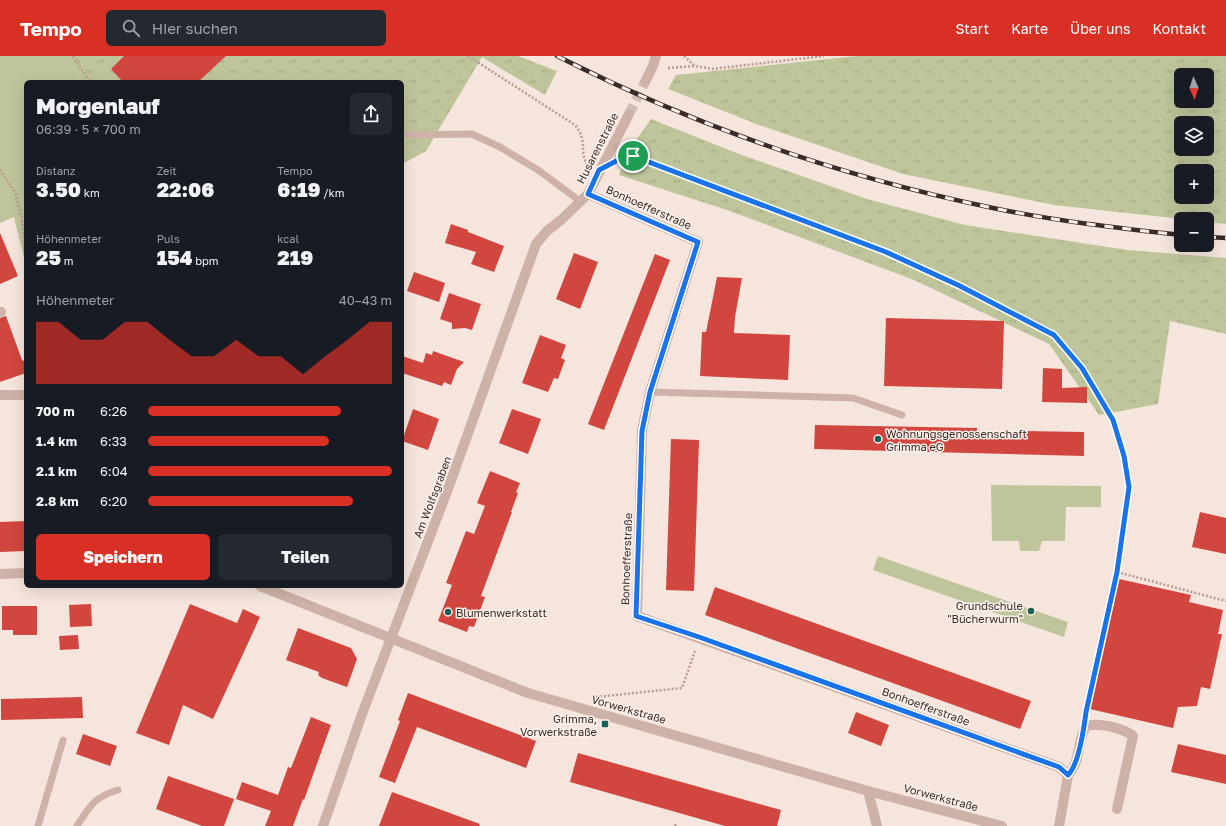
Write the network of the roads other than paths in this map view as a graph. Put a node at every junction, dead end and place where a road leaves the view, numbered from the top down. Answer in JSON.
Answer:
{"nodes":[{"id":1,"x":656,"y":56,"type":"edge"},
{"id":2,"x":645,"y":82,"type":"tunnel mouth"},
{"id":3,"x":628,"y":114,"type":"tunnel mouth"},
{"id":4,"x":404,"y":135,"type":"edge"},
{"id":5,"x":588,"y":194,"type":"junction"},
{"id":6,"x":580,"y":201,"type":"junction"},
{"id":7,"x":650,"y":392,"type":"junction"},
{"id":8,"x":0,"y":395,"type":"edge"},
{"id":9,"x":24,"y":395,"type":"edge"},
{"id":10,"x":902,"y":414,"type":"dead end"},
{"id":11,"x":24,"y":573,"type":"edge"},
{"id":12,"x":0,"y":574,"type":"edge"},
{"id":13,"x":265,"y":588,"type":"edge"},
{"id":14,"x":391,"y":640,"type":"junction"},
{"id":15,"x":63,"y":740,"type":"dead end"},
{"id":16,"x":1068,"y":775,"type":"junction"},
{"id":17,"x":118,"y":790,"type":"dead end"},
{"id":18,"x":868,"y":791,"type":"junction"},
{"id":19,"x":1117,"y":809,"type":"dead end"},
{"id":20,"x":38,"y":826,"type":"edge"},
{"id":21,"x":77,"y":826,"type":"edge"},
{"id":22,"x":323,"y":826,"type":"edge"},
{"id":23,"x":877,"y":826,"type":"edge"},
{"id":24,"x":1002,"y":826,"type":"edge"},
{"id":25,"x":1059,"y":826,"type":"edge"}],
"edges":[{"from":1,"to":2,"type":"street"},
{"from":3,"to":5,"type":"street","name":"Husarenstraße"},
{"from":4,"to":6,"type":"lane"},
{"from":5,"to":6,"type":"street","name":"Am Wolfsgraben"},
{"from":5,"to":7,"type":"street","name":"Bonhoefferstraße"},
{"from":6,"to":14,"type":"street","name":"Am Wolfsgraben"},
{"from":7,"to":10,"type":"lane"},
{"from":7,"to":16,"type":"street","name":"Bonhoefferstraße"},
{"from":8,"to":9,"type":"street"},
{"from":11,"to":12,"type":"street"},
{"from":13,"to":14,"type":"street","name":"Vorwerkstraße"},
{"from":14,"to":18,"type":"street","name":"Vorwerkstraße"},
{"from":14,"to":22,"type":"street","name":"Am Wolfsgraben"},
{"from":15,"to":20,"type":"lane"},
{"from":16,"to":19,"type":"street"},
{"from":16,"to":25,"type":"street"},
{"from":17,"to":21,"type":"lane"},
{"from":18,"to":23,"type":"street"},
{"from":18,"to":24,"type":"street","name":"Vorwerkstraße"}]}
